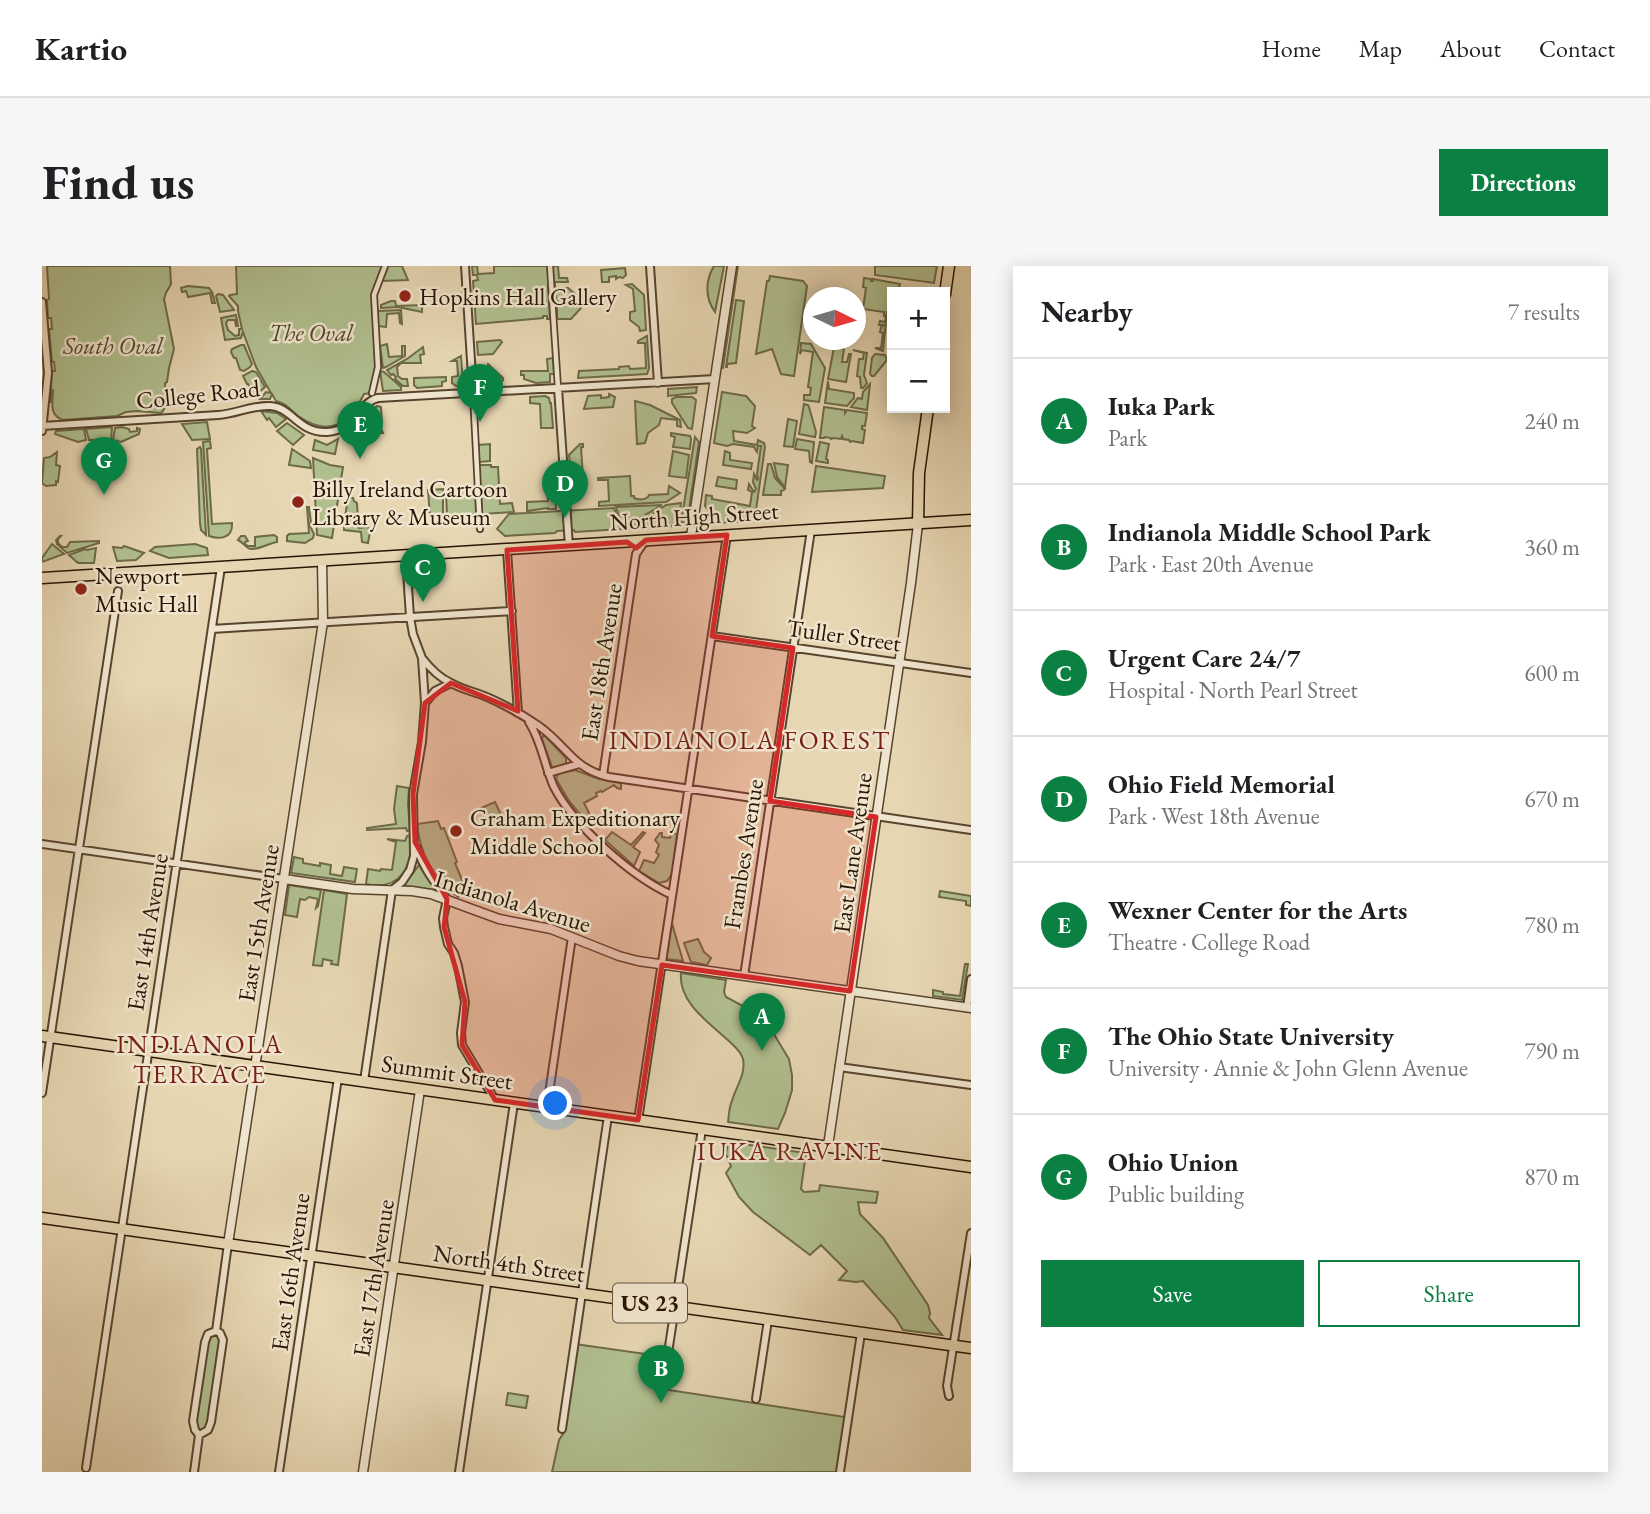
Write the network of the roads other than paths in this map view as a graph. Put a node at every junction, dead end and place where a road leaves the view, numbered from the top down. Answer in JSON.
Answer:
{"nodes":[{"id":1,"x":385,"y":266,"type":"edge"},
{"id":2,"x":465,"y":266,"type":"edge"},
{"id":3,"x":550,"y":266,"type":"edge"},
{"id":4,"x":650,"y":266,"type":"edge"},
{"id":5,"x":732,"y":266,"type":"edge"},
{"id":6,"x":949,"y":266,"type":"edge"},
{"id":7,"x":946,"y":287,"type":"edge"},
{"id":8,"x":42,"y":302,"type":"edge"},
{"id":9,"x":715,"y":379,"type":"junction"},
{"id":10,"x":658,"y":383,"type":"junction"},
{"id":11,"x":558,"y":388,"type":"junction"},
{"id":12,"x":473,"y":392,"type":"junction"},
{"id":13,"x":372,"y":393,"type":"dead end"},
{"id":14,"x":927,"y":413,"type":"edge"},
{"id":15,"x":42,"y":428,"type":"edge"},
{"id":16,"x":971,"y":520,"type":"edge"},
{"id":17,"x":918,"y":524,"type":"junction"},
{"id":18,"x":480,"y":529,"type":"dead end"},
{"id":19,"x":811,"y":530,"type":"junction"},
{"id":20,"x":727,"y":535,"type":"junction"},
{"id":21,"x":691,"y":536,"type":"junction"},
{"id":22,"x":646,"y":540,"type":"junction"},
{"id":23,"x":627,"y":541,"type":"junction"},
{"id":24,"x":569,"y":545,"type":"junction"},
{"id":25,"x":508,"y":550,"type":"junction"},
{"id":26,"x":636,"y":554,"type":"junction"},
{"id":27,"x":406,"y":556,"type":"junction"},
{"id":28,"x":322,"y":561,"type":"junction"},
{"id":29,"x":221,"y":567,"type":"junction"},
{"id":30,"x":42,"y":578,"type":"edge"},
{"id":31,"x":118,"y":591,"type":"dead end"},
{"id":32,"x":512,"y":611,"type":"junction"},
{"id":33,"x":410,"y":617,"type":"junction"},
{"id":34,"x":323,"y":622,"type":"junction"},
{"id":35,"x":212,"y":629,"type":"junction"},
{"id":36,"x":712,"y":636,"type":"junction"},
{"id":37,"x":793,"y":648,"type":"junction"},
{"id":38,"x":422,"y":658,"type":"junction"},
{"id":39,"x":899,"y":662,"type":"junction"},
{"id":40,"x":971,"y":673,"type":"edge"},
{"id":41,"x":451,"y":683,"type":"junction"},
{"id":42,"x":425,"y":703,"type":"junction"},
{"id":43,"x":519,"y":713,"type":"junction"},
{"id":44,"x":527,"y":718,"type":"junction"},
{"id":45,"x":579,"y":764,"type":"junction"},
{"id":46,"x":548,"y":773,"type":"junction"},
{"id":47,"x":603,"y":775,"type":"junction"},
{"id":48,"x":688,"y":788,"type":"junction"},
{"id":49,"x":770,"y":801,"type":"junction"},
{"id":50,"x":876,"y":817,"type":"junction"},
{"id":51,"x":971,"y":830,"type":"edge"},
{"id":52,"x":415,"y":842,"type":"junction"},
{"id":53,"x":42,"y":844,"type":"edge"},
{"id":54,"x":79,"y":850,"type":"junction"},
{"id":55,"x":177,"y":863,"type":"junction"},
{"id":56,"x":284,"y":878,"type":"junction"},
{"id":57,"x":392,"y":890,"type":"junction"},
{"id":58,"x":672,"y":895,"type":"junction"},
{"id":59,"x":447,"y":899,"type":"junction"},
{"id":60,"x":572,"y":937,"type":"junction"},
{"id":61,"x":662,"y":965,"type":"junction"},
{"id":62,"x":744,"y":976,"type":"junction"},
{"id":63,"x":971,"y":979,"type":"edge"},
{"id":64,"x":850,"y":991,"type":"junction"},
{"id":65,"x":969,"y":1008,"type":"edge"},
{"id":66,"x":46,"y":1037,"type":"edge"},
{"id":67,"x":148,"y":1052,"type":"junction"},
{"id":68,"x":256,"y":1067,"type":"junction"},
{"id":69,"x":839,"y":1067,"type":"junction"},
{"id":70,"x":338,"y":1078,"type":"junction"},
{"id":71,"x":364,"y":1081,"type":"junction"},
{"id":72,"x":971,"y":1086,"type":"edge"},
{"id":73,"x":420,"y":1090,"type":"junction"},
{"id":74,"x":42,"y":1093,"type":"edge"},
{"id":75,"x":495,"y":1100,"type":"junction"},
{"id":76,"x":514,"y":1103,"type":"junction"},
{"id":77,"x":547,"y":1107,"type":"junction"},
{"id":78,"x":608,"y":1116,"type":"junction"},
{"id":79,"x":638,"y":1120,"type":"junction"},
{"id":80,"x":702,"y":1129,"type":"junction"},
{"id":81,"x":828,"y":1146,"type":"junction"},
{"id":82,"x":971,"y":1167,"type":"edge"},
{"id":83,"x":42,"y":1218,"type":"edge"},
{"id":84,"x":121,"y":1229,"type":"junction"},
{"id":85,"x":971,"y":1233,"type":"edge"},
{"id":86,"x":228,"y":1244,"type":"junction"},
{"id":87,"x":312,"y":1256,"type":"junction"},
{"id":88,"x":394,"y":1268,"type":"junction"},
{"id":89,"x":487,"y":1281,"type":"junction"},
{"id":90,"x":581,"y":1294,"type":"junction"},
{"id":91,"x":675,"y":1307,"type":"junction"},
{"id":92,"x":768,"y":1320,"type":"junction"},
{"id":93,"x":216,"y":1331,"type":"junction"},
{"id":94,"x":861,"y":1333,"type":"junction"},
{"id":95,"x":954,"y":1345,"type":"junction"},
{"id":96,"x":971,"y":1348,"type":"edge"},
{"id":97,"x":663,"y":1386,"type":"dead end"},
{"id":98,"x":948,"y":1396,"type":"dead end"},
{"id":99,"x":756,"y":1399,"type":"dead end"},
{"id":100,"x":562,"y":1429,"type":"dead end"},
{"id":101,"x":200,"y":1435,"type":"junction"},
{"id":102,"x":86,"y":1468,"type":"dead end"},
{"id":103,"x":194,"y":1472,"type":"edge"},
{"id":104,"x":279,"y":1472,"type":"edge"},
{"id":105,"x":363,"y":1472,"type":"edge"},
{"id":106,"x":459,"y":1472,"type":"edge"},
{"id":107,"x":841,"y":1472,"type":"edge"}],
"edges":[{"from":1,"to":13,"type":"street"},
{"from":2,"to":12,"type":"street"},
{"from":3,"to":11,"type":"street"},
{"from":4,"to":10,"type":"street"},
{"from":5,"to":9,"type":"street"},
{"from":6,"to":7,"type":"main road"},
{"from":8,"to":15,"type":"street"},
{"from":9,"to":10,"type":"street","name":"College Road"},
{"from":9,"to":21,"type":"street"},
{"from":10,"to":11,"type":"street","name":"College Road"},
{"from":11,"to":12,"type":"street","name":"College Road"},
{"from":11,"to":24,"type":"street"},
{"from":12,"to":15,"type":"street","name":"College Road"},
{"from":12,"to":18,"type":"street"},
{"from":14,"to":17,"type":"main road"},
{"from":16,"to":17,"type":"main road","name":"North High Street"},
{"from":17,"to":19,"type":"main road","name":"North High Street"},
{"from":17,"to":39,"type":"street","name":"East Lane Avenue"},
{"from":19,"to":20,"type":"main road","name":"North High Street"},
{"from":19,"to":37,"type":"street","name":"Frambes Avenue"},
{"from":20,"to":21,"type":"main road","name":"North High Street"},
{"from":20,"to":36,"type":"street"},
{"from":21,"to":22,"type":"main road","name":"North High Street"},
{"from":22,"to":23,"type":"main road","name":"North High Street"},
{"from":22,"to":26,"type":"street","name":"East 18th Avenue"},
{"from":23,"to":24,"type":"main road","name":"North High Street"},
{"from":23,"to":26,"type":"street","name":"East 18th Avenue"},
{"from":24,"to":25,"type":"main road","name":"North High Street"},
{"from":25,"to":27,"type":"main road","name":"North High Street"},
{"from":25,"to":32,"type":"street"},
{"from":26,"to":47,"type":"street","name":"East 18th Avenue"},
{"from":27,"to":28,"type":"main road","name":"North High Street"},
{"from":27,"to":33,"type":"street"},
{"from":28,"to":29,"type":"main road","name":"North High Street"},
{"from":28,"to":34,"type":"street","name":"East 15th Avenue"},
{"from":29,"to":30,"type":"main road","name":"North High Street"},
{"from":29,"to":35,"type":"street","name":"East 14th Avenue"},
{"from":31,"to":54,"type":"street"},
{"from":32,"to":33,"type":"street"},
{"from":32,"to":43,"type":"street"},
{"from":33,"to":34,"type":"street"},
{"from":33,"to":38,"type":"street"},
{"from":34,"to":35,"type":"street"},
{"from":34,"to":56,"type":"street","name":"East 15th Avenue"},
{"from":35,"to":55,"type":"street","name":"East 14th Avenue"},
{"from":36,"to":37,"type":"street","name":"Tuller Street"},
{"from":36,"to":48,"type":"street"},
{"from":37,"to":39,"type":"street","name":"Tuller Street"},
{"from":37,"to":49,"type":"street","name":"Frambes Avenue"},
{"from":38,"to":41,"type":"street"},
{"from":38,"to":42,"type":"street"},
{"from":39,"to":40,"type":"street","name":"Tuller Street"},
{"from":39,"to":50,"type":"street","name":"East Lane Avenue"},
{"from":41,"to":42,"type":"street"},
{"from":41,"to":43,"type":"street"},
{"from":42,"to":52,"type":"street"},
{"from":43,"to":44,"type":"street"},
{"from":44,"to":45,"type":"street"},
{"from":44,"to":46,"type":"street"},
{"from":45,"to":46,"type":"street"},
{"from":45,"to":47,"type":"street"},
{"from":46,"to":58,"type":"street"},
{"from":47,"to":48,"type":"street"},
{"from":48,"to":49,"type":"street"},
{"from":48,"to":58,"type":"street"},
{"from":49,"to":50,"type":"street"},
{"from":49,"to":62,"type":"street","name":"Frambes Avenue"},
{"from":50,"to":51,"type":"street"},
{"from":50,"to":64,"type":"street","name":"East Lane Avenue"},
{"from":52,"to":57,"type":"street"},
{"from":52,"to":59,"type":"street"},
{"from":53,"to":54,"type":"street","name":"Indianola Avenue"},
{"from":54,"to":55,"type":"street","name":"Indianola Avenue"},
{"from":54,"to":66,"type":"street"},
{"from":55,"to":56,"type":"street","name":"Indianola Avenue"},
{"from":55,"to":67,"type":"street","name":"East 14th Avenue"},
{"from":56,"to":57,"type":"street","name":"Indianola Avenue"},
{"from":56,"to":68,"type":"street","name":"East 15th Avenue"},
{"from":57,"to":59,"type":"street","name":"Indianola Avenue"},
{"from":57,"to":71,"type":"street"},
{"from":58,"to":61,"type":"street"},
{"from":59,"to":60,"type":"street","name":"Indianola Avenue"},
{"from":59,"to":75,"type":"street"},
{"from":60,"to":61,"type":"street","name":"Indianola Avenue"},
{"from":60,"to":77,"type":"street"},
{"from":61,"to":62,"type":"street","name":"Indianola Avenue"},
{"from":61,"to":79,"type":"street"},
{"from":62,"to":64,"type":"street","name":"Indianola Avenue"},
{"from":63,"to":65,"type":"street"},
{"from":64,"to":65,"type":"street","name":"Indianola Avenue"},
{"from":64,"to":69,"type":"street","name":"East Lane Avenue"},
{"from":66,"to":67,"type":"main road","name":"Summit Street"},
{"from":66,"to":74,"type":"street"},
{"from":67,"to":68,"type":"main road","name":"Summit Street"},
{"from":67,"to":84,"type":"street","name":"East 14th Avenue"},
{"from":68,"to":70,"type":"main road","name":"Summit Street"},
{"from":68,"to":86,"type":"street","name":"East 15th Avenue"},
{"from":69,"to":72,"type":"street"},
{"from":69,"to":81,"type":"street","name":"East Lane Avenue"},
{"from":70,"to":71,"type":"main road","name":"Summit Street"},
{"from":70,"to":87,"type":"street","name":"East 16th Avenue"},
{"from":71,"to":73,"type":"main road","name":"Summit Street"},
{"from":73,"to":75,"type":"main road","name":"Summit Street"},
{"from":73,"to":88,"type":"street","name":"East 17th Avenue"},
{"from":75,"to":76,"type":"main road","name":"Summit Street"},
{"from":76,"to":77,"type":"main road","name":"Summit Street"},
{"from":76,"to":89,"type":"street"},
{"from":77,"to":78,"type":"main road","name":"Summit Street"},
{"from":78,"to":79,"type":"main road","name":"Summit Street"},
{"from":78,"to":90,"type":"street"},
{"from":79,"to":80,"type":"main road","name":"Summit Street"},
{"from":80,"to":81,"type":"main road","name":"Summit Street"},
{"from":80,"to":91,"type":"street"},
{"from":81,"to":82,"type":"main road","name":"Summit Street"},
{"from":83,"to":84,"type":"main road","name":"North 4th Street","number":"US 23"},
{"from":84,"to":86,"type":"main road","name":"North 4th Street","number":"US 23"},
{"from":84,"to":102,"type":"street","name":"East 14th Avenue"},
{"from":85,"to":95,"type":"street"},
{"from":86,"to":87,"type":"main road","name":"North 4th Street","number":"US 23"},
{"from":86,"to":93,"type":"street","name":"East 15th Avenue"},
{"from":87,"to":88,"type":"main road","name":"North 4th Street","number":"US 23"},
{"from":87,"to":104,"type":"street","name":"East 16th Avenue"},
{"from":88,"to":89,"type":"main road","name":"North 4th Street","number":"US 23"},
{"from":88,"to":105,"type":"street","name":"East 17th Avenue"},
{"from":89,"to":90,"type":"main road","name":"North 4th Street","number":"US 23"},
{"from":89,"to":106,"type":"street"},
{"from":90,"to":91,"type":"main road","name":"North 4th Street","number":"US 23"},
{"from":90,"to":100,"type":"street"},
{"from":91,"to":92,"type":"main road","name":"North 4th Street","number":"US 23"},
{"from":91,"to":97,"type":"street"},
{"from":92,"to":94,"type":"main road","name":"North 4th Street","number":"US 23"},
{"from":92,"to":99,"type":"street"},
{"from":93,"to":101,"type":"street","name":"East 15th Avenue"},
{"from":93,"to":101,"type":"street","name":"East 15th Avenue"},
{"from":94,"to":95,"type":"main road","name":"North 4th Street","number":"US 23"},
{"from":94,"to":107,"type":"street"},
{"from":95,"to":96,"type":"main road","name":"North 4th Street","number":"US 23"},
{"from":95,"to":98,"type":"street"},
{"from":101,"to":103,"type":"street","name":"East 15th Avenue"}]}
